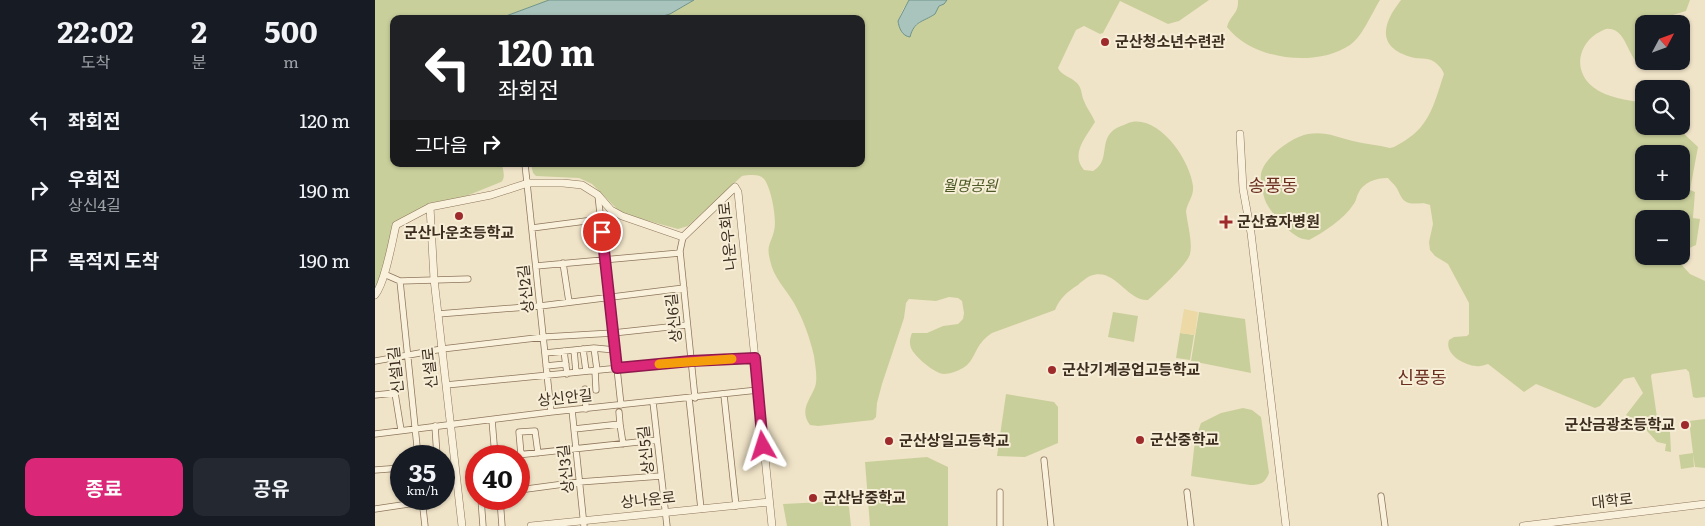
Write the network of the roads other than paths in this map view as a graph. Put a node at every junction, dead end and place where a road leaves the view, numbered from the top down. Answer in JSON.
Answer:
{"nodes":[{"id":1,"x":1239,"y":134,"type":"dead end"},
{"id":2,"x":525,"y":167,"type":"edge"},
{"id":3,"x":528,"y":183,"type":"junction"},
{"id":4,"x":598,"y":195,"type":"junction"},
{"id":5,"x":430,"y":207,"type":"junction"},
{"id":6,"x":601,"y":219,"type":"junction"},
{"id":7,"x":532,"y":228,"type":"junction"},
{"id":8,"x":683,"y":237,"type":"junction"},
{"id":9,"x":680,"y":253,"type":"junction"},
{"id":10,"x":605,"y":259,"type":"junction"},
{"id":11,"x":563,"y":263,"type":"junction"},
{"id":12,"x":536,"y":266,"type":"junction"},
{"id":13,"x":384,"y":274,"type":"junction"},
{"id":14,"x":434,"y":279,"type":"junction"},
{"id":15,"x":468,"y":279,"type":"dead end"},
{"id":16,"x":400,"y":281,"type":"junction"},
{"id":17,"x":684,"y":288,"type":"junction"},
{"id":18,"x":375,"y":295,"type":"edge"},
{"id":19,"x":610,"y":296,"type":"junction"},
{"id":20,"x":569,"y":302,"type":"junction"},
{"id":21,"x":540,"y":306,"type":"junction"},
{"id":22,"x":438,"y":314,"type":"junction"},
{"id":23,"x":687,"y":325,"type":"junction"},
{"id":24,"x":613,"y":333,"type":"junction"},
{"id":25,"x":544,"y":337,"type":"junction"},
{"id":26,"x":593,"y":348,"type":"junction"},
{"id":27,"x":583,"y":349,"type":"junction"},
{"id":28,"x":442,"y":350,"type":"junction"},
{"id":29,"x":574,"y":350,"type":"junction"},
{"id":30,"x":615,"y":350,"type":"junction"},
{"id":31,"x":564,"y":351,"type":"junction"},
{"id":32,"x":545,"y":353,"type":"junction"},
{"id":33,"x":407,"y":355,"type":"junction"},
{"id":34,"x":755,"y":358,"type":"junction"},
{"id":35,"x":375,"y":361,"type":"edge"},
{"id":36,"x":691,"y":361,"type":"junction"},
{"id":37,"x":566,"y":364,"type":"junction"},
{"id":38,"x":546,"y":366,"type":"junction"},
{"id":39,"x":617,"y":368,"type":"junction"},
{"id":40,"x":596,"y":370,"type":"junction"},
{"id":41,"x":586,"y":371,"type":"junction"},
{"id":42,"x":577,"y":372,"type":"junction"},
{"id":43,"x":567,"y":374,"type":"junction"},
{"id":44,"x":547,"y":375,"type":"junction"},
{"id":45,"x":446,"y":385,"type":"junction"},
{"id":46,"x":585,"y":389,"type":"dead end"},
{"id":47,"x":597,"y":390,"type":"dead end"},
{"id":48,"x":758,"y":390,"type":"junction"},
{"id":49,"x":375,"y":395,"type":"edge"},
{"id":50,"x":724,"y":395,"type":"junction"},
{"id":51,"x":692,"y":398,"type":"junction"},
{"id":52,"x":653,"y":402,"type":"junction"},
{"id":53,"x":620,"y":408,"type":"junction"},
{"id":54,"x":587,"y":409,"type":"junction"},
{"id":55,"x":572,"y":410,"type":"junction"},
{"id":56,"x":551,"y":412,"type":"junction"},
{"id":57,"x":492,"y":420,"type":"junction"},
{"id":58,"x":620,"y":424,"type":"junction"},
{"id":59,"x":450,"y":425,"type":"junction"},
{"id":60,"x":435,"y":426,"type":"junction"},
{"id":61,"x":415,"y":428,"type":"junction"},
{"id":62,"x":574,"y":429,"type":"junction"},
{"id":63,"x":401,"y":430,"type":"junction"},
{"id":64,"x":375,"y":434,"type":"edge"},
{"id":65,"x":657,"y":440,"type":"junction"},
{"id":66,"x":623,"y":444,"type":"junction"},
{"id":67,"x":417,"y":445,"type":"edge"},
{"id":68,"x":436,"y":445,"type":"edge"},
{"id":69,"x":494,"y":445,"type":"edge"},
{"id":70,"x":520,"y":445,"type":"edge"},
{"id":71,"x":576,"y":448,"type":"junction"},
{"id":72,"x":539,"y":453,"type":"junction"},
{"id":73,"x":530,"y":454,"type":"edge"},
{"id":74,"x":1044,"y":460,"type":"dead end"},
{"id":75,"x":390,"y":469,"type":"edge"},
{"id":76,"x":375,"y":470,"type":"edge"},
{"id":77,"x":661,"y":476,"type":"junction"},
{"id":78,"x":579,"y":482,"type":"junction"},
{"id":79,"x":530,"y":489,"type":"edge"},
{"id":80,"x":1000,"y":492,"type":"dead end"},
{"id":81,"x":1187,"y":492,"type":"dead end"},
{"id":82,"x":1381,"y":496,"type":"dead end"},
{"id":83,"x":769,"y":502,"type":"junction"},
{"id":84,"x":1705,"y":504,"type":"edge"},
{"id":85,"x":390,"y":506,"type":"edge"},
{"id":86,"x":736,"y":506,"type":"junction"},
{"id":87,"x":375,"y":509,"type":"edge"},
{"id":88,"x":701,"y":509,"type":"junction"},
{"id":89,"x":423,"y":510,"type":"edge"},
{"id":90,"x":482,"y":510,"type":"edge"},
{"id":91,"x":501,"y":510,"type":"edge"},
{"id":92,"x":665,"y":513,"type":"junction"},
{"id":93,"x":583,"y":523,"type":"edge"},
{"id":94,"x":1549,"y":525,"type":"edge"},
{"id":95,"x":425,"y":526,"type":"edge"},
{"id":96,"x":462,"y":526,"type":"edge"},
{"id":97,"x":483,"y":526,"type":"edge"},
{"id":98,"x":502,"y":526,"type":"edge"},
{"id":99,"x":531,"y":526,"type":"edge"},
{"id":100,"x":667,"y":526,"type":"edge"},
{"id":101,"x":772,"y":526,"type":"edge"},
{"id":102,"x":1000,"y":526,"type":"edge"},
{"id":103,"x":1051,"y":526,"type":"edge"},
{"id":104,"x":1191,"y":526,"type":"edge"},
{"id":105,"x":1286,"y":526,"type":"edge"},
{"id":106,"x":1385,"y":526,"type":"edge"},
{"id":107,"x":1523,"y":526,"type":"edge"}],
"edges":[{"from":1,"to":105,"type":"street"},
{"from":2,"to":3,"type":"street","name":"상신2길"},
{"from":3,"to":4,"type":"street"},
{"from":3,"to":5,"type":"street"},
{"from":3,"to":7,"type":"street","name":"상신2길"},
{"from":4,"to":6,"type":"street"},
{"from":4,"to":8,"type":"street"},
{"from":5,"to":13,"type":"street"},
{"from":5,"to":14,"type":"street","name":"신설로"},
{"from":6,"to":7,"type":"street"},
{"from":6,"to":10,"type":"street"},
{"from":7,"to":12,"type":"street","name":"상신2길"},
{"from":8,"to":9,"type":"street","name":"상신6길"},
{"from":8,"to":34,"type":"street","name":"나운우회로"},
{"from":9,"to":10,"type":"street"},
{"from":9,"to":17,"type":"street","name":"상신6길"},
{"from":10,"to":11,"type":"street"},
{"from":10,"to":19,"type":"street"},
{"from":11,"to":12,"type":"street"},
{"from":11,"to":20,"type":"street"},
{"from":12,"to":21,"type":"street","name":"상신2길"},
{"from":13,"to":16,"type":"street"},
{"from":13,"to":18,"type":"street"},
{"from":14,"to":15,"type":"street"},
{"from":14,"to":16,"type":"street"},
{"from":14,"to":22,"type":"street","name":"신설로"},
{"from":16,"to":33,"type":"street","name":"신설1길"},
{"from":17,"to":19,"type":"street"},
{"from":17,"to":23,"type":"street","name":"상신6길"},
{"from":19,"to":20,"type":"street"},
{"from":19,"to":24,"type":"street"},
{"from":20,"to":21,"type":"street"},
{"from":21,"to":22,"type":"street"},
{"from":21,"to":25,"type":"street","name":"상신2길"},
{"from":22,"to":28,"type":"street","name":"신설로"},
{"from":23,"to":24,"type":"street"},
{"from":23,"to":36,"type":"street","name":"상신6길"},
{"from":24,"to":25,"type":"street"},
{"from":24,"to":30,"type":"street"},
{"from":25,"to":28,"type":"street"},
{"from":25,"to":32,"type":"street","name":"상신2길"},
{"from":26,"to":27,"type":"street"},
{"from":26,"to":30,"type":"street"},
{"from":26,"to":40,"type":"street"},
{"from":27,"to":29,"type":"street"},
{"from":27,"to":41,"type":"street"},
{"from":28,"to":33,"type":"street"},
{"from":28,"to":45,"type":"street","name":"신설로"},
{"from":29,"to":31,"type":"street"},
{"from":29,"to":42,"type":"street"},
{"from":30,"to":39,"type":"street"},
{"from":31,"to":32,"type":"street"},
{"from":31,"to":37,"type":"street"},
{"from":32,"to":38,"type":"street","name":"상신2길"},
{"from":33,"to":35,"type":"street"},
{"from":33,"to":61,"type":"street","name":"신설1길"},
{"from":34,"to":36,"type":"street"},
{"from":34,"to":48,"type":"street","name":"나운우회로"},
{"from":36,"to":39,"type":"street"},
{"from":36,"to":51,"type":"street","name":"상신6길"},
{"from":37,"to":38,"type":"street"},
{"from":37,"to":43,"type":"street"},
{"from":38,"to":44,"type":"street","name":"상신2길"},
{"from":39,"to":40,"type":"street"},
{"from":39,"to":53,"type":"street"},
{"from":40,"to":41,"type":"street"},
{"from":40,"to":47,"type":"street"},
{"from":41,"to":42,"type":"street"},
{"from":42,"to":43,"type":"street"},
{"from":43,"to":44,"type":"street"},
{"from":44,"to":45,"type":"street"},
{"from":44,"to":56,"type":"street","name":"상신2길"},
{"from":45,"to":59,"type":"street","name":"신설로"},
{"from":46,"to":54,"type":"street"},
{"from":48,"to":50,"type":"street","name":"상신안길"},
{"from":48,"to":83,"type":"street","name":"나운우회로"},
{"from":49,"to":63,"type":"street"},
{"from":50,"to":51,"type":"street","name":"상신안길"},
{"from":50,"to":86,"type":"street"},
{"from":51,"to":52,"type":"street","name":"상신안길"},
{"from":51,"to":88,"type":"street","name":"상신6길"},
{"from":52,"to":53,"type":"street","name":"상신안길"},
{"from":52,"to":65,"type":"street","name":"상신5길"},
{"from":53,"to":54,"type":"street","name":"상신안길"},
{"from":53,"to":58,"type":"street"},
{"from":54,"to":55,"type":"street","name":"상신안길"},
{"from":55,"to":56,"type":"street","name":"상신안길"},
{"from":55,"to":62,"type":"street","name":"상신3길"},
{"from":56,"to":57,"type":"street","name":"상신안길"},
{"from":57,"to":59,"type":"street","name":"상신안길"},
{"from":57,"to":69,"type":"street"},
{"from":58,"to":62,"type":"street"},
{"from":58,"to":66,"type":"street"},
{"from":59,"to":60,"type":"street","name":"상신안길"},
{"from":59,"to":96,"type":"street","name":"신설로"},
{"from":60,"to":61,"type":"street","name":"상신안길"},
{"from":60,"to":68,"type":"street"},
{"from":61,"to":63,"type":"street","name":"상신안길"},
{"from":61,"to":67,"type":"street","name":"신설1길"},
{"from":62,"to":71,"type":"street","name":"상신3길"},
{"from":63,"to":64,"type":"street","name":"상신안길"},
{"from":65,"to":66,"type":"street"},
{"from":65,"to":77,"type":"street","name":"상신5길"},
{"from":66,"to":71,"type":"street"},
{"from":70,"to":72,"type":"street"},
{"from":71,"to":72,"type":"street"},
{"from":71,"to":78,"type":"street","name":"상신3길"},
{"from":72,"to":73,"type":"street"},
{"from":74,"to":103,"type":"street"},
{"from":75,"to":76,"type":"street"},
{"from":77,"to":78,"type":"street"},
{"from":77,"to":92,"type":"street","name":"상신5길"},
{"from":78,"to":79,"type":"street"},
{"from":78,"to":93,"type":"street","name":"상신3길"},
{"from":80,"to":102,"type":"street"},
{"from":81,"to":104,"type":"street"},
{"from":82,"to":106,"type":"street"},
{"from":83,"to":86,"type":"street","name":"상나운로"},
{"from":83,"to":101,"type":"street","name":"나운우회로"},
{"from":84,"to":94,"type":"street","name":"대학로"},
{"from":85,"to":87,"type":"street"},
{"from":86,"to":88,"type":"street","name":"상나운로"},
{"from":88,"to":92,"type":"street","name":"상나운로"},
{"from":89,"to":95,"type":"street"},
{"from":90,"to":97,"type":"street"},
{"from":91,"to":98,"type":"street"},
{"from":92,"to":93,"type":"street","name":"상나운로"},
{"from":92,"to":100,"type":"street","name":"상신5길"},
{"from":93,"to":99,"type":"street","name":"상나운로"},
{"from":94,"to":107,"type":"street","name":"대학로"}]}
